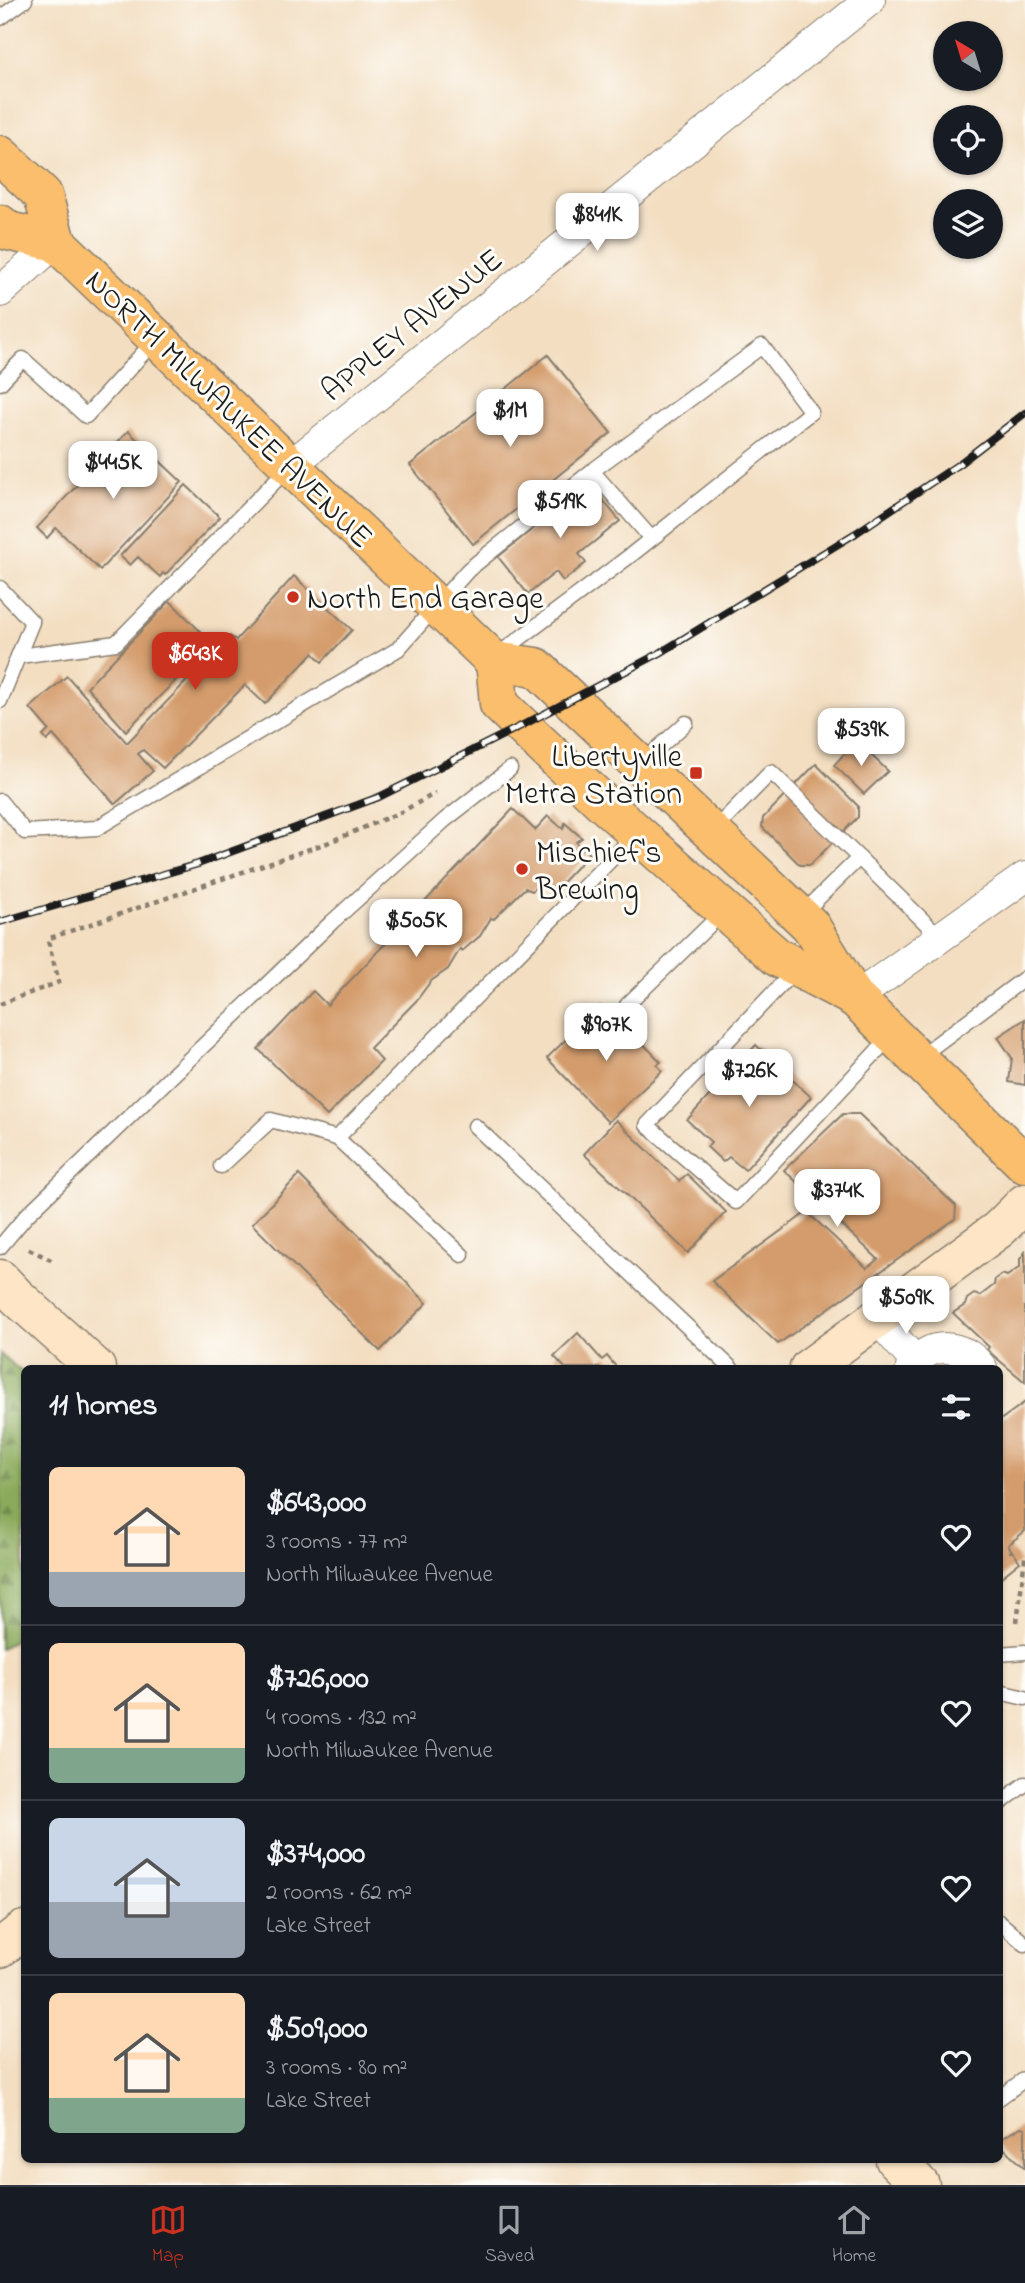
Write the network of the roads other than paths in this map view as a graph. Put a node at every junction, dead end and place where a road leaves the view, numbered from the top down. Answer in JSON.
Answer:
{"nodes":[{"id":1,"x":24,"y":0,"type":"edge"},
{"id":2,"x":870,"y":0,"type":"edge"},
{"id":3,"x":0,"y":18,"type":"edge"},
{"id":4,"x":0,"y":155,"type":"edge"},
{"id":5,"x":0,"y":224,"type":"edge"},
{"id":6,"x":56,"y":242,"type":"junction"},
{"id":7,"x":0,"y":292,"type":"edge"},
{"id":8,"x":157,"y":338,"type":"junction"},
{"id":9,"x":0,"y":383,"type":"edge"},
{"id":10,"x":291,"y":465,"type":"junction"},
{"id":11,"x":592,"y":471,"type":"junction"},
{"id":12,"x":651,"y":538,"type":"junction"},
{"id":13,"x":0,"y":588,"type":"edge"},
{"id":14,"x":437,"y":606,"type":"junction"},
{"id":15,"x":19,"y":656,"type":"junction"},
{"id":16,"x":494,"y":660,"type":"junction"},
{"id":17,"x":0,"y":701,"type":"edge"},
{"id":18,"x":686,"y":723,"type":"dead end"},
{"id":19,"x":656,"y":750,"type":"dead end"},
{"id":20,"x":510,"y":769,"type":"dead end"},
{"id":21,"x":0,"y":801,"type":"edge"},
{"id":22,"x":726,"y":818,"type":"dead end"},
{"id":23,"x":637,"y":834,"type":"junction"},
{"id":24,"x":859,"y":858,"type":"junction"},
{"id":25,"x":1025,"y":877,"type":"edge"},
{"id":26,"x":725,"y":910,"type":"junction"},
{"id":27,"x":800,"y":916,"type":"junction"},
{"id":28,"x":940,"y":937,"type":"junction"},
{"id":29,"x":797,"y":968,"type":"junction"},
{"id":30,"x":1025,"y":978,"type":"edge"},
{"id":31,"x":855,"y":998,"type":"junction"},
{"id":32,"x":627,"y":1004,"type":"dead end"},
{"id":33,"x":905,"y":1047,"type":"junction"},
{"id":34,"x":475,"y":1126,"type":"dead end"},
{"id":35,"x":337,"y":1138,"type":"junction"},
{"id":36,"x":1025,"y":1164,"type":"edge"},
{"id":37,"x":221,"y":1166,"type":"dead end"},
{"id":38,"x":1025,"y":1203,"type":"edge"},
{"id":39,"x":0,"y":1247,"type":"edge"},
{"id":40,"x":462,"y":1255,"type":"dead end"},
{"id":41,"x":0,"y":1279,"type":"edge"},
{"id":42,"x":877,"y":1318,"type":"junction"},
{"id":43,"x":93,"y":1365,"type":"edge"},
{"id":44,"x":727,"y":1365,"type":"edge"},
{"id":45,"x":813,"y":1365,"type":"edge"},
{"id":46,"x":913,"y":1365,"type":"edge"},
{"id":47,"x":980,"y":1365,"type":"edge"},
{"id":48,"x":1025,"y":1652,"type":"edge"},
{"id":49,"x":1003,"y":1654,"type":"edge"},
{"id":50,"x":1003,"y":1693,"type":"edge"},
{"id":51,"x":1025,"y":1698,"type":"edge"},
{"id":52,"x":1025,"y":1784,"type":"edge"},
{"id":53,"x":1003,"y":1801,"type":"edge"},
{"id":54,"x":1003,"y":1925,"type":"edge"},
{"id":55,"x":21,"y":1932,"type":"edge"},
{"id":56,"x":1025,"y":1944,"type":"edge"},
{"id":57,"x":0,"y":1948,"type":"edge"},
{"id":58,"x":1025,"y":2079,"type":"edge"},
{"id":59,"x":1003,"y":2095,"type":"edge"}],
"edges":[{"from":1,"to":3,"type":"lane"},
{"from":2,"to":10,"type":"street","name":"APPLEY AVENUE"},
{"from":4,"to":6,"type":"main road"},
{"from":5,"to":6,"type":"main road"},
{"from":6,"to":7,"type":"street"},
{"from":6,"to":8,"type":"main road","name":"NORTH MILWAUKEE AVENUE"},
{"from":8,"to":9,"type":"lane"},
{"from":8,"to":10,"type":"main road","name":"NORTH MILWAUKEE AVENUE"},
{"from":10,"to":14,"type":"main road","name":"NORTH MILWAUKEE AVENUE"},
{"from":10,"to":15,"type":"lane"},
{"from":11,"to":12,"type":"lane"},
{"from":11,"to":12,"type":"lane"},
{"from":11,"to":14,"type":"lane"},
{"from":12,"to":16,"type":"lane"},
{"from":13,"to":15,"type":"lane"},
{"from":14,"to":16,"type":"main road","name":"NORTH MILWAUKEE AVENUE"},
{"from":14,"to":21,"type":"lane"},
{"from":15,"to":17,"type":"lane"},
{"from":16,"to":23,"type":"main road"},
{"from":16,"to":27,"type":"main road"},
{"from":18,"to":19,"type":"lane"},
{"from":20,"to":39,"type":"lane"},
{"from":22,"to":24,"type":"lane"},
{"from":23,"to":26,"type":"main road"},
{"from":23,"to":35,"type":"lane"},
{"from":24,"to":27,"type":"lane"},
{"from":24,"to":28,"type":"lane"},
{"from":25,"to":28,"type":"street"},
{"from":26,"to":29,"type":"main road"},
{"from":26,"to":32,"type":"lane"},
{"from":27,"to":31,"type":"main road"},
{"from":28,"to":31,"type":"street"},
{"from":29,"to":31,"type":"main road"},
{"from":29,"to":33,"type":"lane"},
{"from":30,"to":33,"type":"lane"},
{"from":31,"to":33,"type":"main road"},
{"from":33,"to":36,"type":"main road"},
{"from":34,"to":44,"type":"lane"},
{"from":35,"to":37,"type":"lane"},
{"from":35,"to":40,"type":"lane"},
{"from":38,"to":42,"type":"street"},
{"from":41,"to":43,"type":"street"},
{"from":42,"to":45,"type":"street"},
{"from":42,"to":46,"type":"street"},
{"from":46,"to":47,"type":"street"},
{"from":48,"to":49,"type":"lane"},
{"from":50,"to":51,"type":"lane"},
{"from":52,"to":53,"type":"lane"},
{"from":54,"to":56,"type":"lane"},
{"from":55,"to":57,"type":"street"},
{"from":58,"to":59,"type":"lane"}]}
